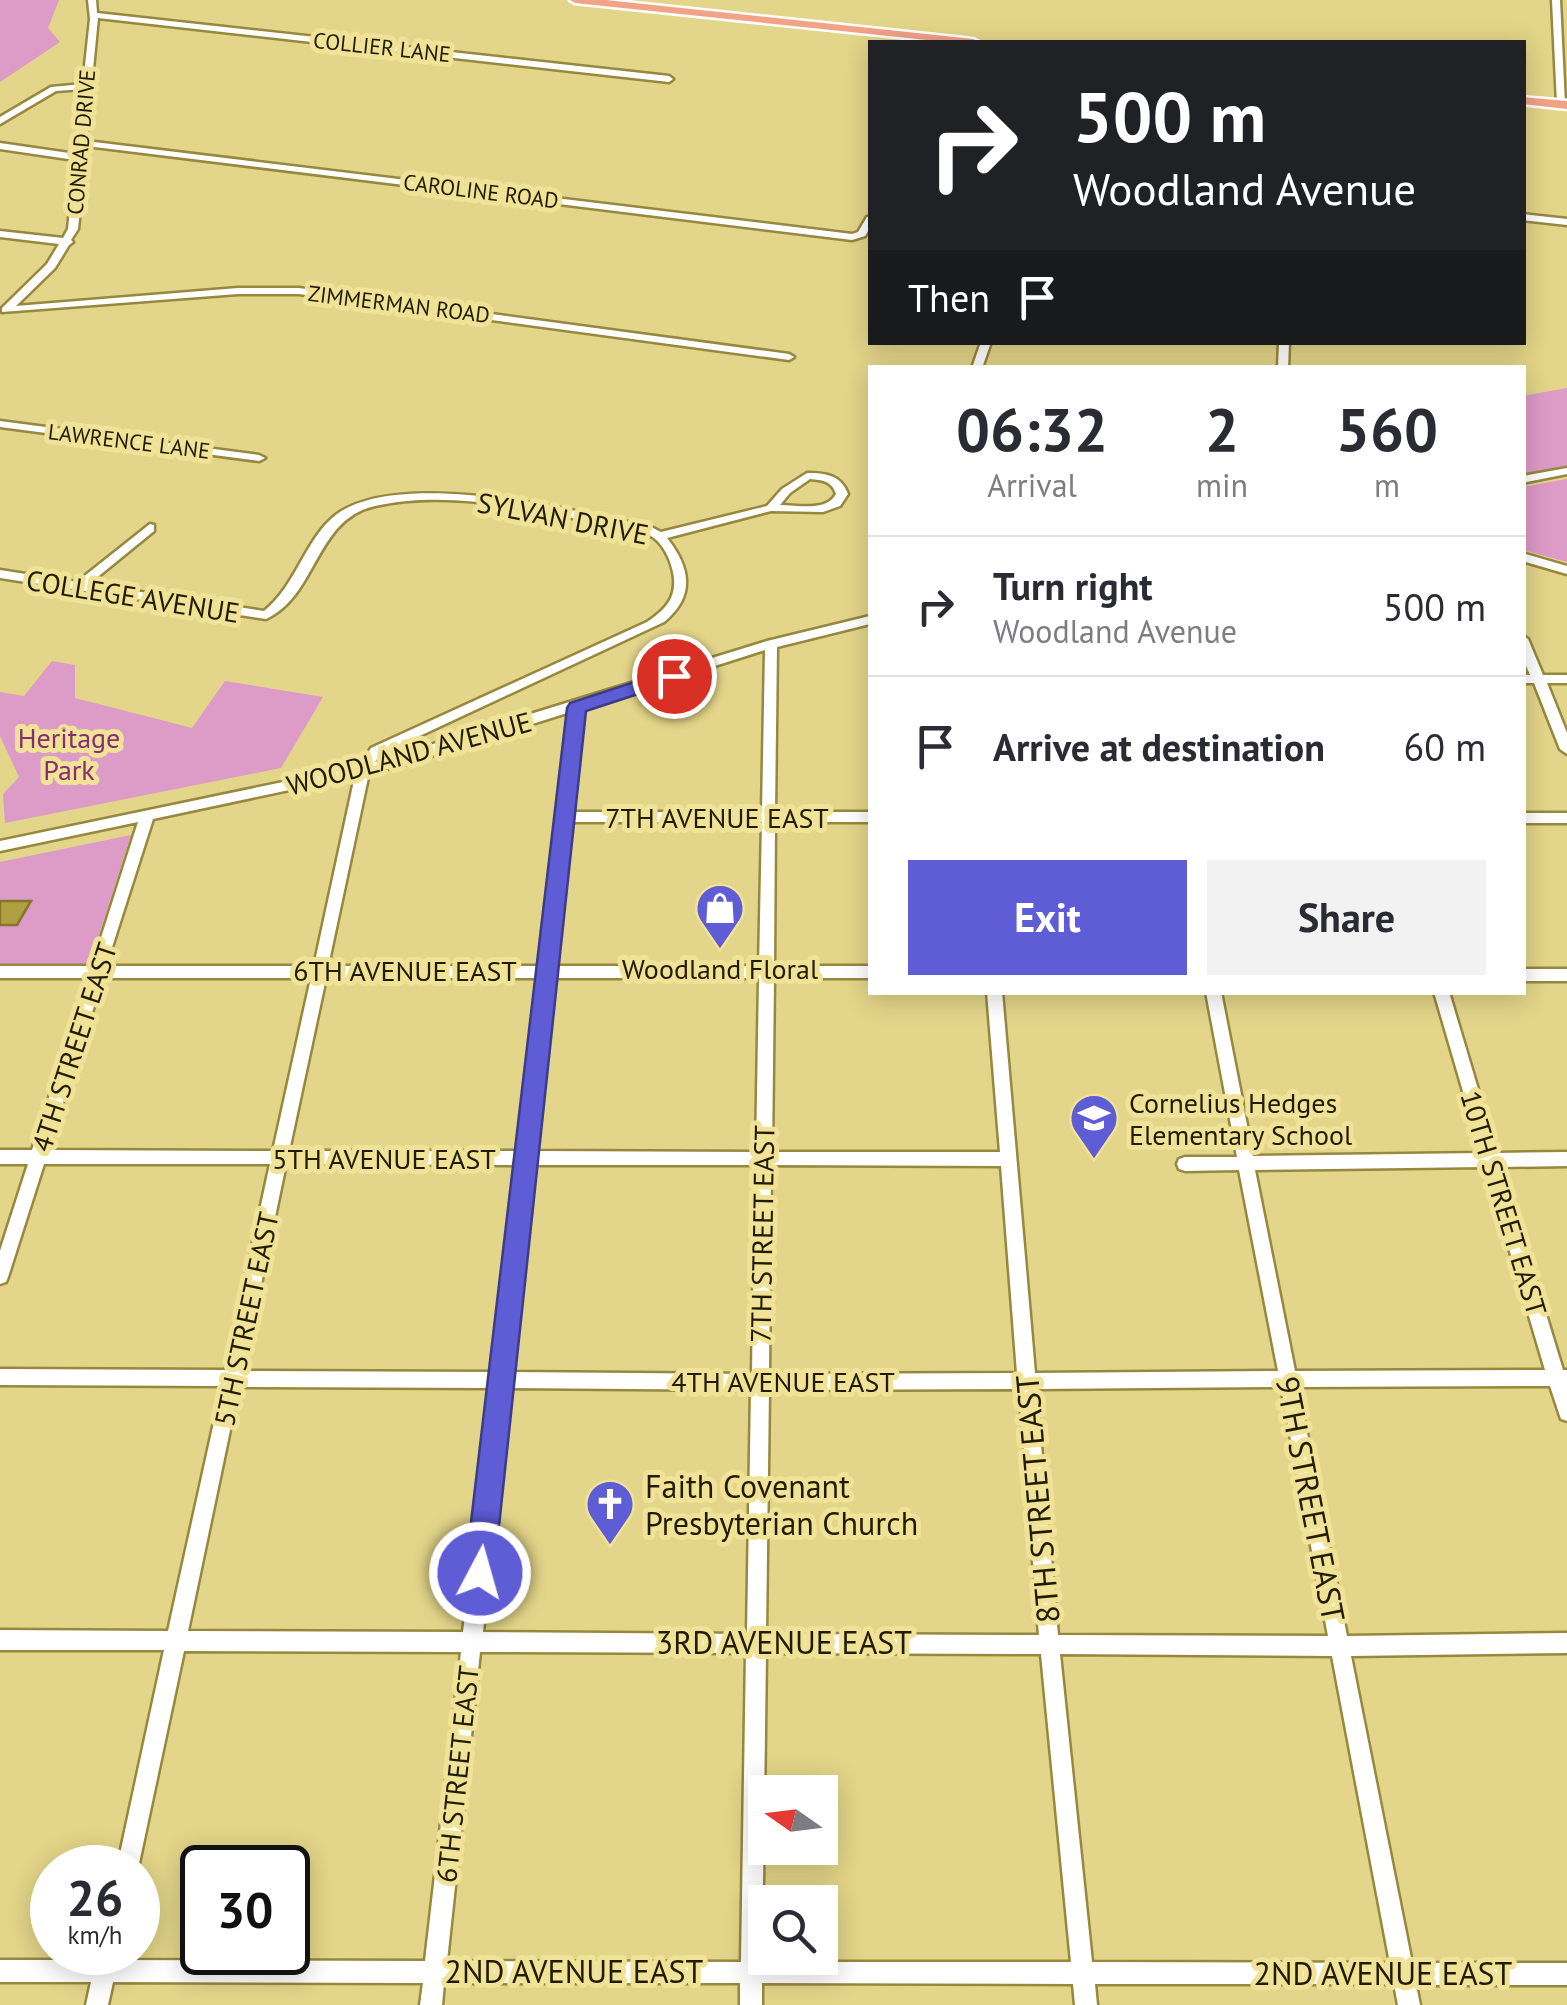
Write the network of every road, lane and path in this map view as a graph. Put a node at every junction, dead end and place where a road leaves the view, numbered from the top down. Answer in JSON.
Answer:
{"nodes":[{"id":1,"x":92,"y":0,"type":"edge"},
{"id":2,"x":575,"y":0,"type":"edge"},
{"id":3,"x":1556,"y":0,"type":"edge"},
{"id":4,"x":94,"y":15,"type":"junction"},
{"id":5,"x":954,"y":40,"type":"edge"},
{"id":6,"x":670,"y":80,"type":"dead end"},
{"id":7,"x":86,"y":86,"type":"junction"},
{"id":8,"x":1526,"y":100,"type":"edge"},
{"id":9,"x":1564,"y":105,"type":"edge"},
{"id":10,"x":0,"y":121,"type":"edge"},
{"id":11,"x":82,"y":142,"type":"junction"},
{"id":12,"x":0,"y":146,"type":"edge"},
{"id":13,"x":80,"y":158,"type":"junction"},
{"id":14,"x":1526,"y":217,"type":"edge"},
{"id":15,"x":1567,"y":222,"type":"edge"},
{"id":16,"x":868,"y":223,"type":"edge"},
{"id":17,"x":0,"y":234,"type":"edge"},
{"id":18,"x":68,"y":242,"type":"junction"},
{"id":19,"x":3,"y":313,"type":"edge"},
{"id":20,"x":789,"y":357,"type":"dead end"},
{"id":21,"x":0,"y":424,"type":"edge"},
{"id":22,"x":258,"y":458,"type":"dead end"},
{"id":23,"x":1567,"y":471,"type":"edge"},
{"id":24,"x":1526,"y":479,"type":"edge"},
{"id":25,"x":771,"y":508,"type":"junction"},
{"id":26,"x":150,"y":528,"type":"dead end"},
{"id":27,"x":660,"y":536,"type":"junction"},
{"id":28,"x":1526,"y":557,"type":"edge"},
{"id":29,"x":1567,"y":570,"type":"edge"},
{"id":30,"x":0,"y":574,"type":"edge"},
{"id":31,"x":78,"y":587,"type":"junction"},
{"id":32,"x":266,"y":615,"type":"joint"},
{"id":33,"x":868,"y":620,"type":"edge"},
{"id":34,"x":771,"y":644,"type":"junction"},
{"id":35,"x":1526,"y":648,"type":"edge"},
{"id":36,"x":1526,"y":679,"type":"edge"},
{"id":37,"x":1539,"y":679,"type":"junction"},
{"id":38,"x":1567,"y":680,"type":"edge"},
{"id":39,"x":577,"y":708,"type":"junction"},
{"id":40,"x":1567,"y":749,"type":"edge"},
{"id":41,"x":363,"y":771,"type":"junction"},
{"id":42,"x":147,"y":816,"type":"junction"},
{"id":43,"x":565,"y":817,"type":"junction"},
{"id":44,"x":768,"y":817,"type":"junction"},
{"id":45,"x":868,"y":817,"type":"edge"},
{"id":46,"x":1526,"y":818,"type":"edge"},
{"id":47,"x":1567,"y":818,"type":"edge"},
{"id":48,"x":0,"y":846,"type":"edge"},
{"id":49,"x":548,"y":969,"type":"junction"},
{"id":50,"x":766,"y":970,"type":"junction"},
{"id":51,"x":318,"y":971,"type":"junction"},
{"id":52,"x":0,"y":972,"type":"edge"},
{"id":53,"x":99,"y":972,"type":"junction"},
{"id":54,"x":868,"y":972,"type":"edge"},
{"id":55,"x":1526,"y":975,"type":"edge"},
{"id":56,"x":1567,"y":975,"type":"edge"},
{"id":57,"x":994,"y":995,"type":"edge"},
{"id":58,"x":1214,"y":995,"type":"edge"},
{"id":59,"x":1442,"y":995,"type":"edge"},
{"id":60,"x":0,"y":1158,"type":"edge"},
{"id":61,"x":38,"y":1158,"type":"junction"},
{"id":62,"x":280,"y":1158,"type":"junction"},
{"id":63,"x":526,"y":1158,"type":"junction"},
{"id":64,"x":1490,"y":1158,"type":"junction"},
{"id":65,"x":764,"y":1159,"type":"junction"},
{"id":66,"x":1009,"y":1159,"type":"junction"},
{"id":67,"x":1567,"y":1159,"type":"edge"},
{"id":68,"x":1184,"y":1164,"type":"dead end"},
{"id":69,"x":1246,"y":1164,"type":"junction"},
{"id":70,"x":0,"y":1276,"type":"edge"},
{"id":71,"x":0,"y":1378,"type":"edge"},
{"id":72,"x":1028,"y":1378,"type":"junction"},
{"id":73,"x":1288,"y":1378,"type":"junction"},
{"id":74,"x":1562,"y":1378,"type":"edge"},
{"id":75,"x":232,"y":1379,"type":"junction"},
{"id":76,"x":502,"y":1380,"type":"junction"},
{"id":77,"x":760,"y":1382,"type":"junction"},
{"id":78,"x":1567,"y":1413,"type":"edge"},
{"id":79,"x":0,"y":1640,"type":"edge"},
{"id":80,"x":177,"y":1640,"type":"junction"},
{"id":81,"x":472,"y":1642,"type":"junction"},
{"id":82,"x":756,"y":1642,"type":"junction"},
{"id":83,"x":1049,"y":1642,"type":"junction"},
{"id":84,"x":1567,"y":1644,"type":"edge"},
{"id":85,"x":1340,"y":1646,"type":"junction"},
{"id":86,"x":132,"y":1845,"type":"edge"},
{"id":87,"x":752,"y":1885,"type":"edge"},
{"id":88,"x":160,"y":1962,"type":"edge"},
{"id":89,"x":30,"y":1968,"type":"edge"},
{"id":90,"x":435,"y":1970,"type":"junction"},
{"id":91,"x":1083,"y":1970,"type":"junction"},
{"id":92,"x":0,"y":1971,"type":"edge"},
{"id":93,"x":838,"y":1971,"type":"edge"},
{"id":94,"x":748,"y":1972,"type":"edge"},
{"id":95,"x":1567,"y":1974,"type":"edge"},
{"id":96,"x":103,"y":1975,"type":"edge"},
{"id":97,"x":751,"y":1975,"type":"edge"},
{"id":98,"x":1403,"y":1975,"type":"junction"},
{"id":99,"x":97,"y":2005,"type":"edge"},
{"id":100,"x":432,"y":2005,"type":"edge"},
{"id":101,"x":751,"y":2005,"type":"edge"},
{"id":102,"x":1086,"y":2005,"type":"edge"},
{"id":103,"x":1408,"y":2005,"type":"edge"}],
"edges":[{"from":1,"to":4,"type":"street","name":"CONRAD DRIVE"},
{"from":2,"to":5,"type":"main road"},
{"from":3,"to":9,"type":"street"},
{"from":4,"to":6,"type":"street","name":"COLLIER LANE"},
{"from":4,"to":7,"type":"street","name":"CONRAD DRIVE"},
{"from":7,"to":10,"type":"street"},
{"from":7,"to":11,"type":"street","name":"CONRAD DRIVE"},
{"from":8,"to":9,"type":"main road"},
{"from":11,"to":13,"type":"street","name":"CONRAD DRIVE"},
{"from":11,"to":16,"type":"street","name":"CAROLINE ROAD"},
{"from":12,"to":13,"type":"street"},
{"from":13,"to":18,"type":"street","name":"CONRAD DRIVE"},
{"from":14,"to":15,"type":"street"},
{"from":17,"to":18,"type":"street"},
{"from":18,"to":19,"type":"street","name":"CONRAD DRIVE"},
{"from":19,"to":20,"type":"street","name":"ZIMMERMAN ROAD"},
{"from":21,"to":22,"type":"street","name":"LAWRENCE LANE"},
{"from":23,"to":24,"type":"street"},
{"from":25,"to":25,"type":"street"},
{"from":25,"to":27,"type":"street"},
{"from":26,"to":31,"type":"street"},
{"from":27,"to":32,"type":"street","name":"SYLVAN DRIVE"},
{"from":27,"to":41,"type":"street","name":"SYLVAN DRIVE"},
{"from":28,"to":29,"type":"street"},
{"from":30,"to":31,"type":"street","name":"COLLEGE AVENUE"},
{"from":31,"to":32,"type":"street","name":"COLLEGE AVENUE"},
{"from":33,"to":34,"type":"street","name":"WOODLAND AVENUE"},
{"from":34,"to":39,"type":"street","name":"WOODLAND AVENUE"},
{"from":34,"to":44,"type":"street","name":"7TH STREET EAST"},
{"from":35,"to":37,"type":"street"},
{"from":36,"to":37,"type":"street"},
{"from":37,"to":38,"type":"street"},
{"from":37,"to":40,"type":"street"},
{"from":39,"to":41,"type":"street","name":"WOODLAND AVENUE"},
{"from":39,"to":43,"type":"street","name":"6TH STREET EAST"},
{"from":41,"to":42,"type":"street","name":"WOODLAND AVENUE"},
{"from":41,"to":51,"type":"street","name":"5TH STREET EAST"},
{"from":42,"to":48,"type":"street","name":"WOODLAND AVENUE"},
{"from":42,"to":53,"type":"street","name":"4TH STREET EAST"},
{"from":43,"to":44,"type":"street","name":"7TH AVENUE EAST"},
{"from":43,"to":49,"type":"street","name":"6TH STREET EAST"},
{"from":44,"to":45,"type":"street","name":"7TH AVENUE EAST"},
{"from":44,"to":50,"type":"street","name":"7TH STREET EAST"},
{"from":46,"to":47,"type":"street"},
{"from":49,"to":50,"type":"street","name":"6TH AVENUE EAST"},
{"from":49,"to":51,"type":"street","name":"6TH AVENUE EAST"},
{"from":49,"to":63,"type":"street","name":"6TH STREET EAST"},
{"from":50,"to":54,"type":"street","name":"6TH AVENUE EAST"},
{"from":50,"to":65,"type":"street","name":"7TH STREET EAST"},
{"from":51,"to":53,"type":"street","name":"6TH AVENUE EAST"},
{"from":51,"to":62,"type":"street","name":"5TH STREET EAST"},
{"from":52,"to":53,"type":"street","name":"6TH AVENUE EAST"},
{"from":53,"to":61,"type":"street","name":"4TH STREET EAST"},
{"from":55,"to":56,"type":"street"},
{"from":57,"to":66,"type":"street","name":"8TH STREET EAST"},
{"from":58,"to":69,"type":"street","name":"9TH STREET EAST"},
{"from":59,"to":64,"type":"street","name":"10TH STREET EAST"},
{"from":60,"to":61,"type":"street","name":"5TH AVENUE EAST"},
{"from":61,"to":62,"type":"street","name":"5TH AVENUE EAST"},
{"from":61,"to":70,"type":"street","name":"4TH STREET EAST"},
{"from":62,"to":63,"type":"street","name":"5TH AVENUE EAST"},
{"from":62,"to":75,"type":"street","name":"5TH STREET EAST"},
{"from":63,"to":65,"type":"street","name":"5TH AVENUE EAST"},
{"from":63,"to":76,"type":"street","name":"6TH STREET EAST"},
{"from":64,"to":67,"type":"street"},
{"from":64,"to":69,"type":"street"},
{"from":64,"to":74,"type":"street","name":"10TH STREET EAST"},
{"from":65,"to":66,"type":"street","name":"5TH AVENUE EAST"},
{"from":65,"to":77,"type":"street","name":"7TH STREET EAST"},
{"from":66,"to":72,"type":"street","name":"8TH STREET EAST"},
{"from":68,"to":69,"type":"street"},
{"from":69,"to":73,"type":"street","name":"9TH STREET EAST"},
{"from":71,"to":75,"type":"street","name":"4TH AVENUE EAST"},
{"from":72,"to":73,"type":"street","name":"4TH AVENUE EAST"},
{"from":72,"to":77,"type":"street","name":"4TH AVENUE EAST"},
{"from":72,"to":83,"type":"street","name":"8TH STREET EAST"},
{"from":73,"to":74,"type":"street","name":"4TH AVENUE EAST"},
{"from":73,"to":85,"type":"street","name":"9TH STREET EAST"},
{"from":74,"to":78,"type":"street","name":"10TH STREET EAST"},
{"from":75,"to":76,"type":"street","name":"4TH AVENUE EAST"},
{"from":75,"to":80,"type":"street","name":"5TH STREET EAST"},
{"from":76,"to":77,"type":"street","name":"4TH AVENUE EAST"},
{"from":76,"to":81,"type":"street","name":"6TH STREET EAST"},
{"from":77,"to":82,"type":"street","name":"7TH STREET EAST"},
{"from":79,"to":80,"type":"street","name":"3RD AVENUE EAST"},
{"from":80,"to":81,"type":"street","name":"3RD AVENUE EAST"},
{"from":80,"to":86,"type":"street","name":"5TH STREET EAST"},
{"from":81,"to":82,"type":"street","name":"3RD AVENUE EAST"},
{"from":81,"to":90,"type":"street","name":"6TH STREET EAST"},
{"from":82,"to":83,"type":"street","name":"3RD AVENUE EAST"},
{"from":82,"to":87,"type":"street","name":"7TH STREET EAST"},
{"from":83,"to":85,"type":"street","name":"3RD AVENUE EAST"},
{"from":83,"to":91,"type":"street","name":"8TH STREET EAST"},
{"from":84,"to":85,"type":"street","name":"3RD AVENUE EAST"},
{"from":85,"to":98,"type":"street","name":"9TH STREET EAST"},
{"from":88,"to":90,"type":"street","name":"2ND AVENUE EAST"},
{"from":89,"to":92,"type":"street","name":"2ND AVENUE EAST"},
{"from":90,"to":94,"type":"street","name":"2ND AVENUE EAST"},
{"from":90,"to":100,"type":"street","name":"6TH STREET EAST"},
{"from":91,"to":93,"type":"street","name":"2ND AVENUE EAST"},
{"from":91,"to":98,"type":"street","name":"2ND AVENUE EAST"},
{"from":91,"to":102,"type":"street","name":"8TH STREET EAST"},
{"from":95,"to":98,"type":"street","name":"2ND AVENUE EAST"},
{"from":96,"to":99,"type":"street"},
{"from":97,"to":101,"type":"street","name":"7TH STREET EAST"},
{"from":98,"to":103,"type":"street","name":"9TH STREET EAST"}]}
